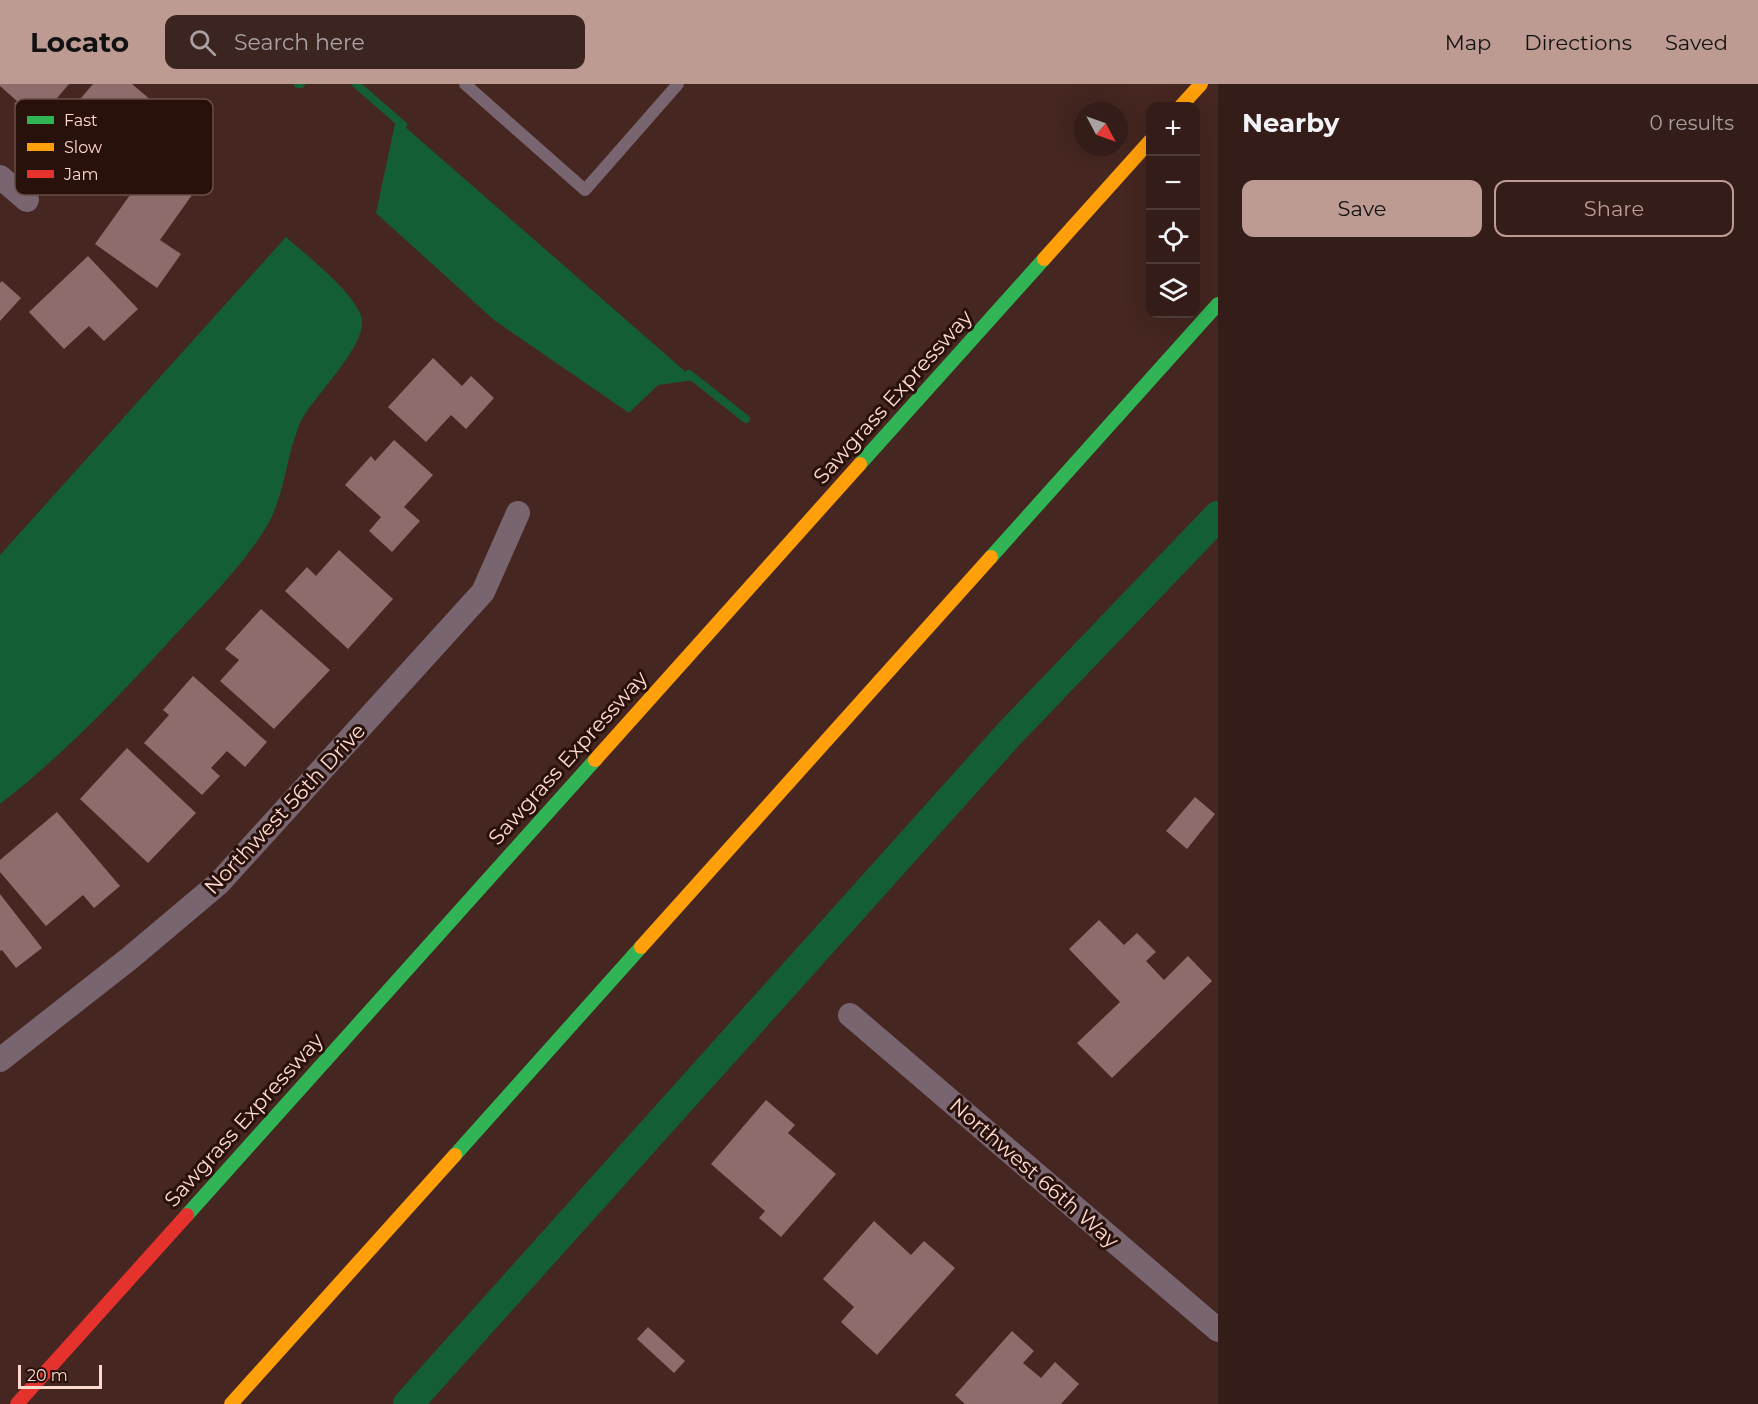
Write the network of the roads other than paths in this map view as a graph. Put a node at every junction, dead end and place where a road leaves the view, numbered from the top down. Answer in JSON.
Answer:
{"nodes":[{"id":1,"x":465,"y":84,"type":"edge"},
{"id":2,"x":678,"y":84,"type":"edge"},
{"id":3,"x":1201,"y":84,"type":"edge"},
{"id":4,"x":1185,"y":102,"type":"edge"},
{"id":5,"x":1146,"y":145,"type":"edge"},
{"id":6,"x":0,"y":177,"type":"edge"},
{"id":7,"x":15,"y":190,"type":"edge"},
{"id":8,"x":21,"y":195,"type":"edge"},
{"id":9,"x":27,"y":200,"type":"dead end"},
{"id":10,"x":1218,"y":304,"type":"edge"},
{"id":11,"x":518,"y":513,"type":"dead end"},
{"id":12,"x":850,"y":1015,"type":"dead end"},
{"id":13,"x":0,"y":1060,"type":"edge"},
{"id":14,"x":1218,"y":1330,"type":"edge"},
{"id":15,"x":17,"y":1404,"type":"edge"},
{"id":16,"x":231,"y":1404,"type":"edge"}],
"edges":[{"from":1,"to":2,"type":"lane"},
{"from":3,"to":4,"type":"highway"},
{"from":5,"to":15,"type":"highway","name":"Sawgrass Expressway"},
{"from":6,"to":7,"type":"street"},
{"from":8,"to":9,"type":"street"},
{"from":10,"to":16,"type":"highway"},
{"from":11,"to":13,"type":"street","name":"Northwest 56th Drive"},
{"from":12,"to":14,"type":"street","name":"Northwest 66th Way"}]}
